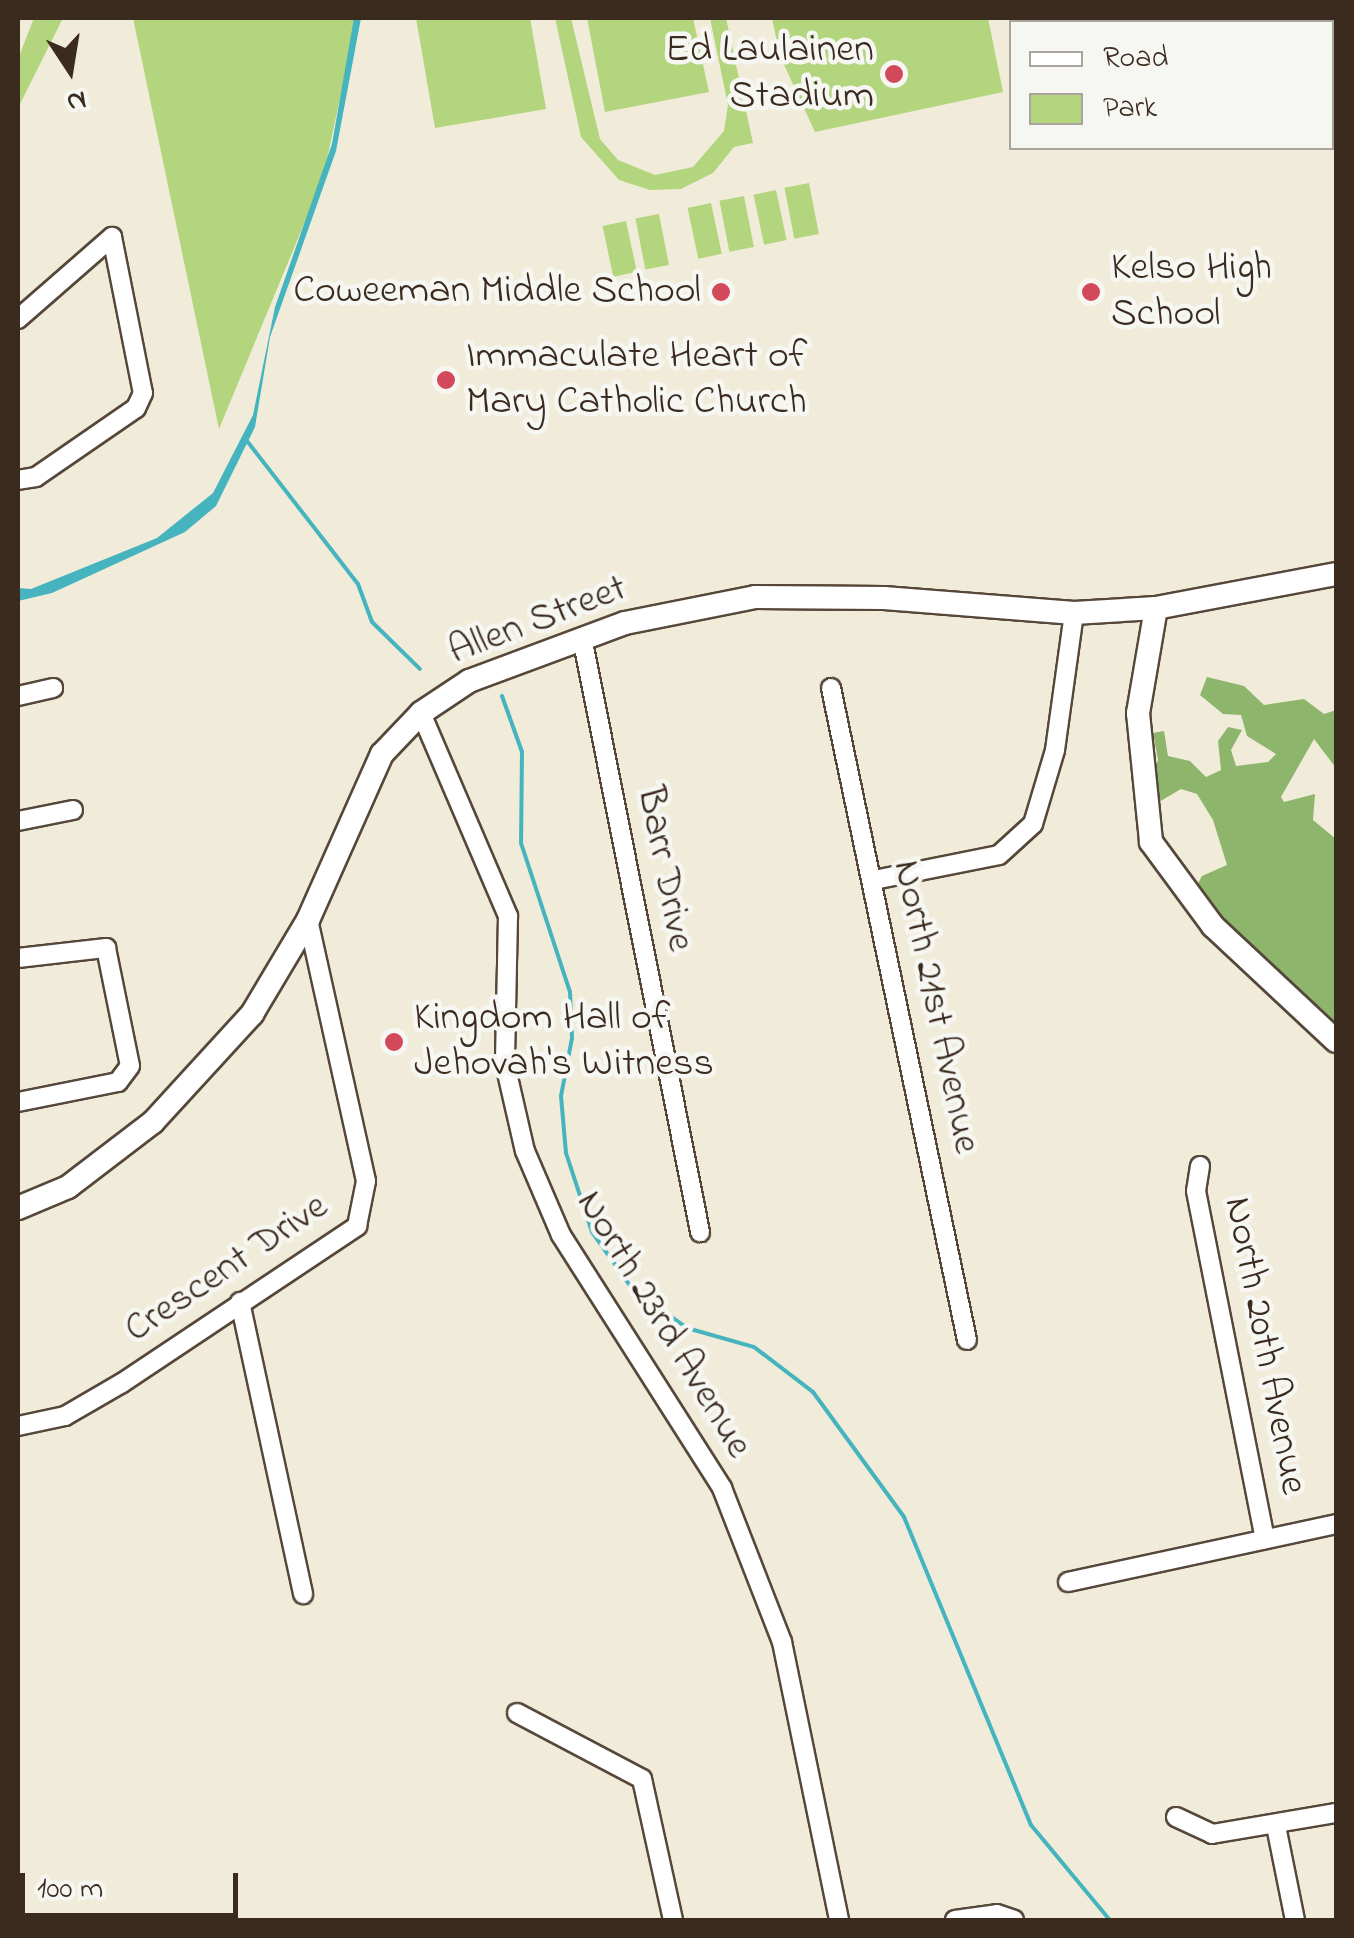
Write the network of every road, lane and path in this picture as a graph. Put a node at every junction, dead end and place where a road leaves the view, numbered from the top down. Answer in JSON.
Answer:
{"nodes":[{"id":1,"x":18,"y":319,"type":"edge"},
{"id":2,"x":18,"y":480,"type":"edge"},
{"id":3,"x":1336,"y":574,"type":"edge"},
{"id":4,"x":1156,"y":608,"type":"junction"},
{"id":5,"x":1074,"y":613,"type":"junction"},
{"id":6,"x":582,"y":637,"type":"junction"},
{"id":7,"x":53,"y":688,"type":"dead end"},
{"id":8,"x":830,"y":688,"type":"dead end"},
{"id":9,"x":18,"y":696,"type":"edge"},
{"id":10,"x":421,"y":713,"type":"junction"},
{"id":11,"x":73,"y":810,"type":"dead end"},
{"id":12,"x":18,"y":821,"type":"edge"},
{"id":13,"x":874,"y":880,"type":"junction"},
{"id":14,"x":308,"y":920,"type":"junction"},
{"id":15,"x":18,"y":958,"type":"edge"},
{"id":16,"x":1336,"y":1041,"type":"edge"},
{"id":17,"x":18,"y":1102,"type":"edge"},
{"id":18,"x":1200,"y":1166,"type":"dead end"},
{"id":19,"x":18,"y":1208,"type":"edge"},
{"id":20,"x":700,"y":1232,"type":"dead end"},
{"id":21,"x":240,"y":1302,"type":"junction"},
{"id":22,"x":968,"y":1340,"type":"dead end"},
{"id":23,"x":18,"y":1426,"type":"edge"},
{"id":24,"x":1336,"y":1524,"type":"edge"},
{"id":25,"x":1265,"y":1539,"type":"junction"},
{"id":26,"x":1068,"y":1582,"type":"dead end"},
{"id":27,"x":302,"y":1594,"type":"dead end"},
{"id":28,"x":517,"y":1713,"type":"dead end"},
{"id":29,"x":1336,"y":1813,"type":"edge"},
{"id":30,"x":1176,"y":1817,"type":"dead end"},
{"id":31,"x":1276,"y":1826,"type":"junction"},
{"id":32,"x":1014,"y":1919,"type":"edge"},
{"id":33,"x":673,"y":1920,"type":"edge"},
{"id":34,"x":839,"y":1920,"type":"edge"},
{"id":35,"x":955,"y":1920,"type":"edge"},
{"id":36,"x":1295,"y":1920,"type":"edge"}],
"edges":[{"from":1,"to":2,"type":"street"},
{"from":3,"to":4,"type":"street","name":"Allen Street"},
{"from":4,"to":5,"type":"street","name":"Allen Street"},
{"from":4,"to":16,"type":"street"},
{"from":5,"to":6,"type":"street","name":"Allen Street"},
{"from":5,"to":13,"type":"street"},
{"from":6,"to":10,"type":"street","name":"Allen Street"},
{"from":6,"to":20,"type":"street","name":"Barr Drive"},
{"from":7,"to":9,"type":"street"},
{"from":8,"to":13,"type":"street","name":"North 21st Avenue"},
{"from":10,"to":14,"type":"street","name":"Allen Street"},
{"from":10,"to":34,"type":"street","name":"North 23rd Avenue"},
{"from":11,"to":12,"type":"street"},
{"from":13,"to":22,"type":"street","name":"North 21st Avenue"},
{"from":14,"to":19,"type":"street","name":"Allen Street"},
{"from":14,"to":21,"type":"street","name":"Crescent Drive"},
{"from":15,"to":17,"type":"street"},
{"from":18,"to":25,"type":"street","name":"North 20th Avenue"},
{"from":21,"to":23,"type":"street","name":"Crescent Drive"},
{"from":21,"to":27,"type":"street"},
{"from":24,"to":25,"type":"street"},
{"from":25,"to":26,"type":"street"},
{"from":28,"to":33,"type":"street"},
{"from":29,"to":31,"type":"street"},
{"from":30,"to":31,"type":"street"},
{"from":31,"to":36,"type":"street"},
{"from":32,"to":35,"type":"street"}]}
